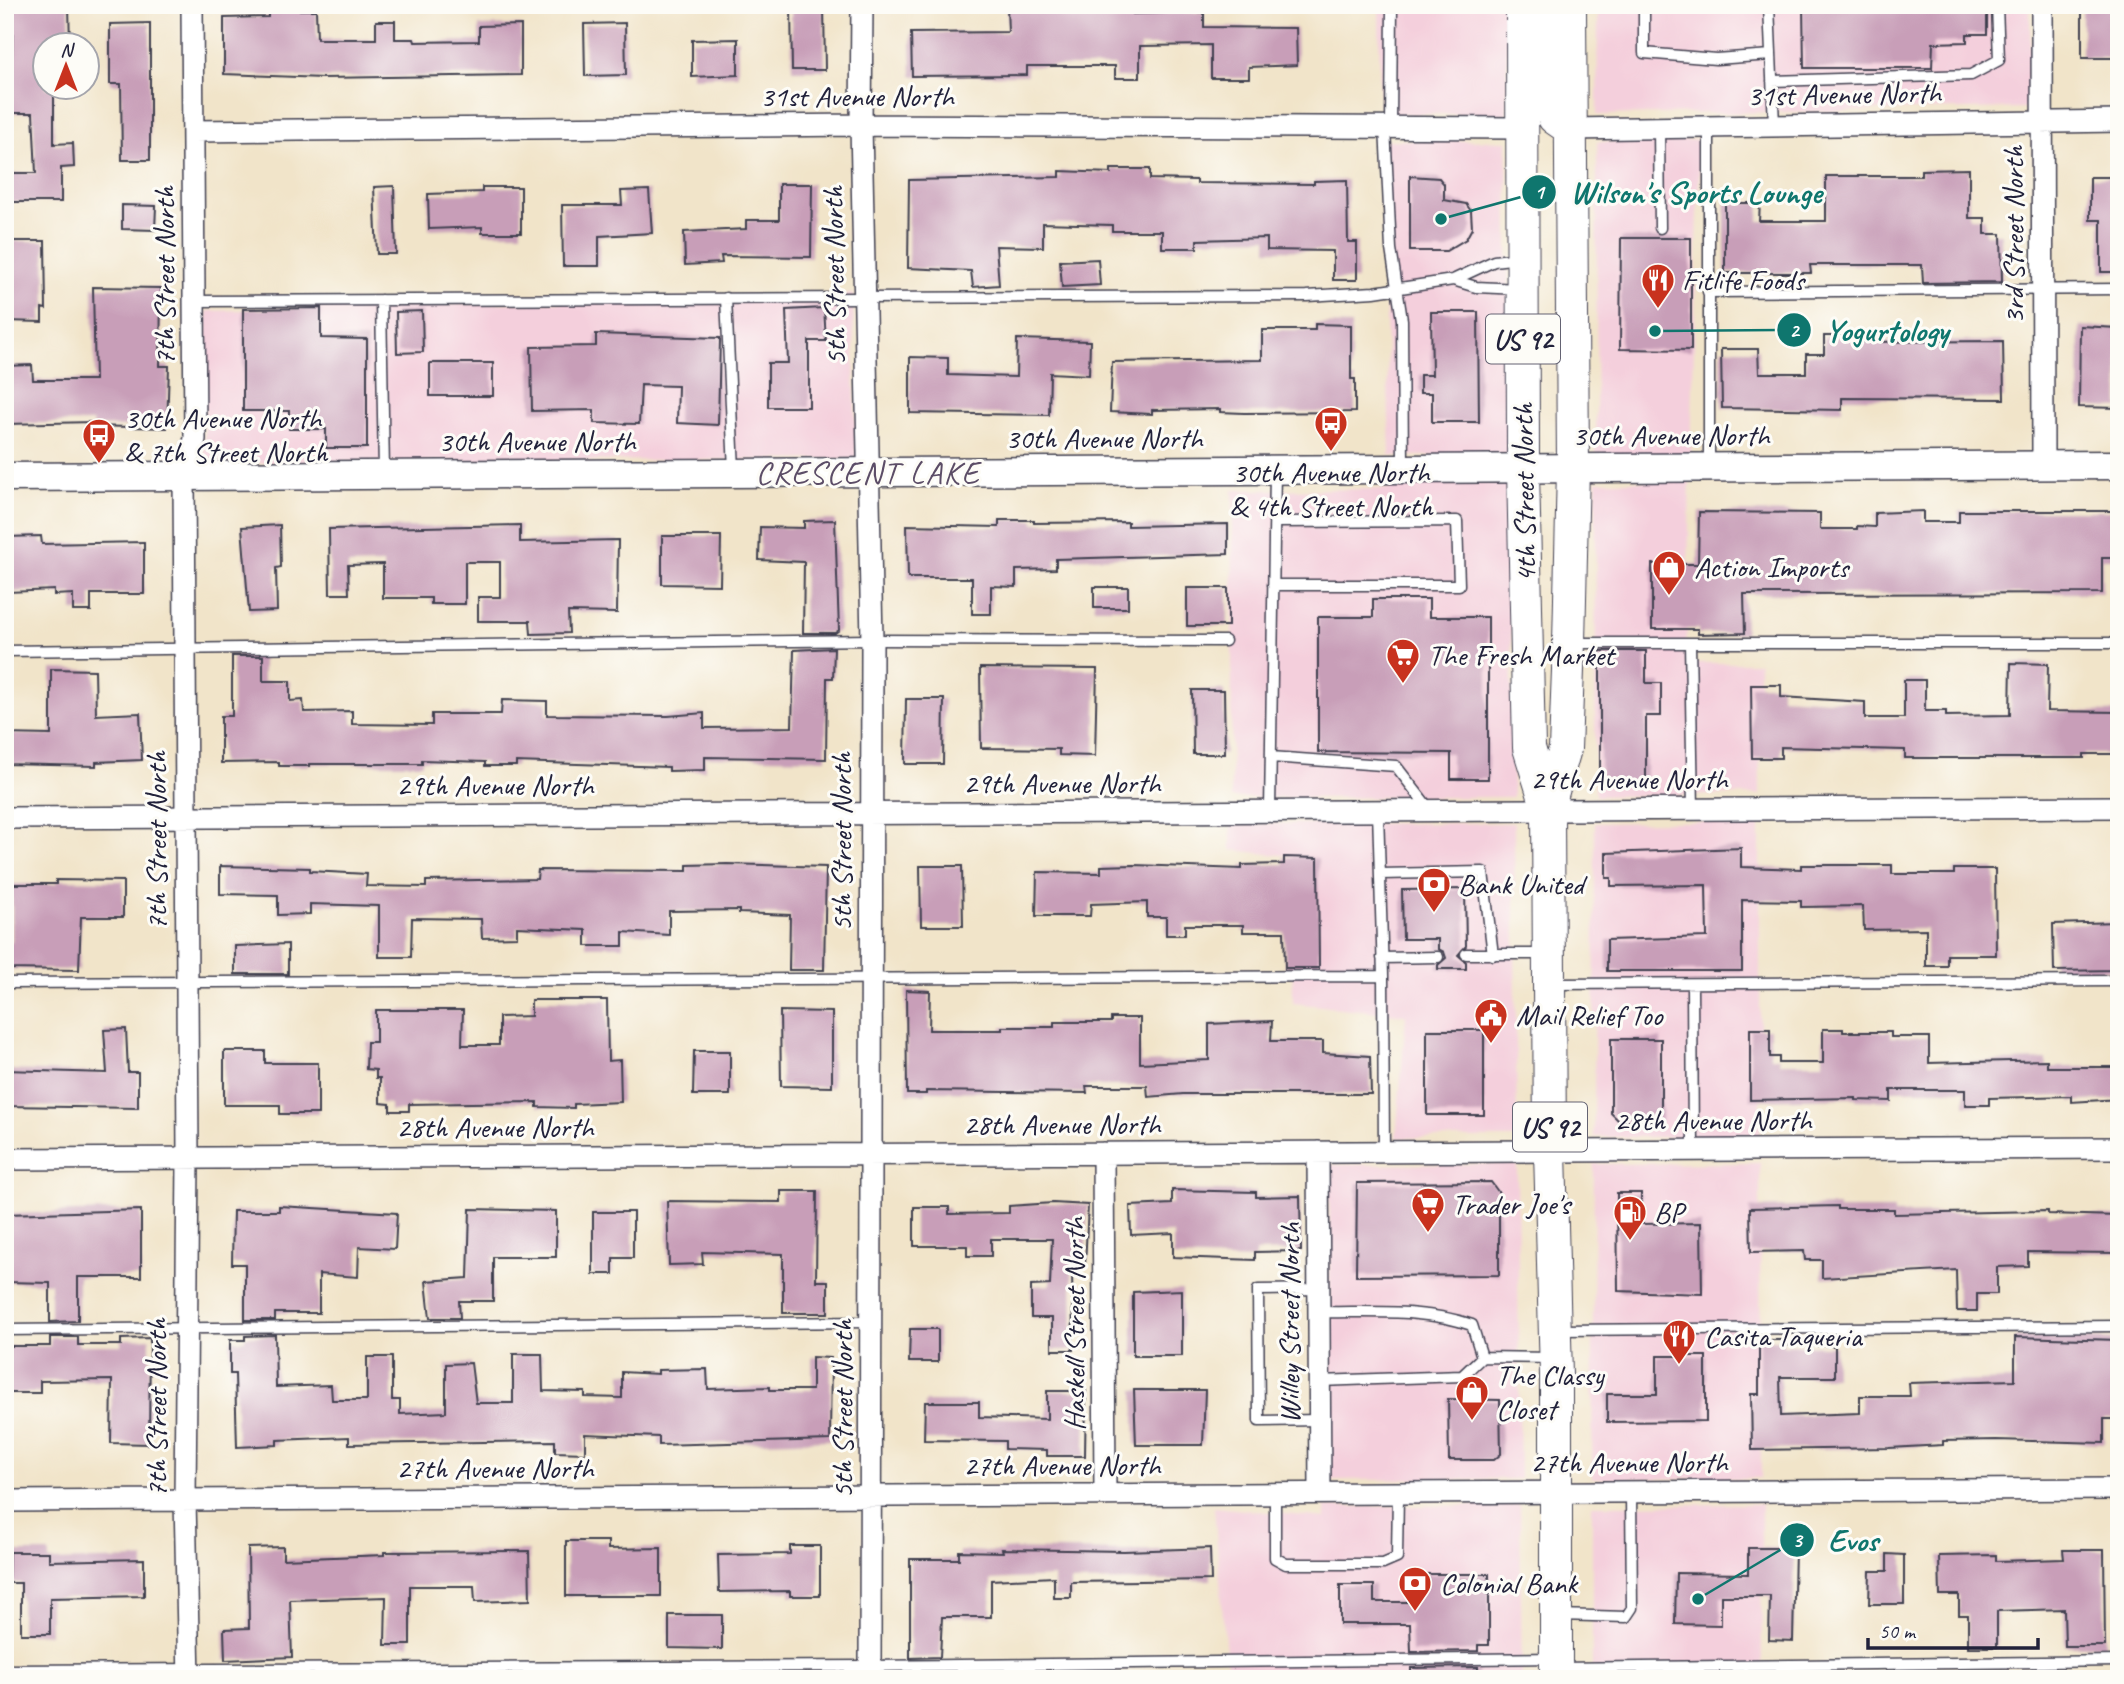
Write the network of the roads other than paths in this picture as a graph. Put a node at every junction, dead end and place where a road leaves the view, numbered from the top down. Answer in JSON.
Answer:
{"nodes":[{"id":1,"x":192,"y":5,"type":"edge"},
{"id":2,"x":862,"y":5,"type":"edge"},
{"id":3,"x":1392,"y":5,"type":"edge"},
{"id":4,"x":1522,"y":5,"type":"edge"},
{"id":5,"x":1546,"y":5,"type":"edge"},
{"id":6,"x":1570,"y":5,"type":"edge"},
{"id":7,"x":1644,"y":5,"type":"edge"},
{"id":8,"x":1769,"y":5,"type":"edge"},
{"id":9,"x":1997,"y":5,"type":"edge"},
{"id":10,"x":2042,"y":5,"type":"edge"},
{"id":11,"x":1771,"y":55,"type":"junction"},
{"id":12,"x":1772,"y":81,"type":"junction"},
{"id":13,"x":2042,"y":121,"type":"junction"},
{"id":14,"x":2119,"y":121,"type":"edge"},
{"id":15,"x":861,"y":125,"type":"junction"},
{"id":16,"x":1774,"y":125,"type":"junction"},
{"id":17,"x":1388,"y":127,"type":"junction"},
{"id":18,"x":1659,"y":127,"type":"junction"},
{"id":19,"x":1709,"y":127,"type":"junction"},
{"id":20,"x":1522,"y":128,"type":"junction"},
{"id":21,"x":1570,"y":129,"type":"junction"},
{"id":22,"x":192,"y":131,"type":"junction"},
{"id":23,"x":1660,"y":228,"type":"dead end"},
{"id":24,"x":1523,"y":257,"type":"junction"},
{"id":25,"x":1453,"y":280,"type":"junction"},
{"id":26,"x":1397,"y":287,"type":"junction"},
{"id":27,"x":1523,"y":289,"type":"junction"},
{"id":28,"x":2119,"y":289,"type":"edge"},
{"id":29,"x":2042,"y":290,"type":"junction"},
{"id":30,"x":1708,"y":292,"type":"junction"},
{"id":31,"x":726,"y":298,"type":"junction"},
{"id":32,"x":865,"y":298,"type":"junction"},
{"id":33,"x":381,"y":300,"type":"junction"},
{"id":34,"x":194,"y":301,"type":"junction"},
{"id":35,"x":2043,"y":465,"type":"junction"},
{"id":36,"x":2119,"y":465,"type":"edge"},
{"id":37,"x":1573,"y":468,"type":"junction"},
{"id":38,"x":1709,"y":468,"type":"junction"},
{"id":39,"x":1523,"y":469,"type":"junction"},
{"id":40,"x":1275,"y":470,"type":"junction"},
{"id":41,"x":1403,"y":470,"type":"junction"},
{"id":42,"x":868,"y":472,"type":"junction"},
{"id":43,"x":734,"y":473,"type":"junction"},
{"id":44,"x":384,"y":475,"type":"junction"},
{"id":45,"x":184,"y":476,"type":"junction"},
{"id":46,"x":5,"y":477,"type":"edge"},
{"id":47,"x":1274,"y":522,"type":"junction"},
{"id":48,"x":1273,"y":585,"type":"junction"},
{"id":49,"x":872,"y":640,"type":"junction"},
{"id":50,"x":1225,"y":640,"type":"dead end"},
{"id":51,"x":1569,"y":643,"type":"junction"},
{"id":52,"x":1690,"y":643,"type":"junction"},
{"id":53,"x":2119,"y":643,"type":"edge"},
{"id":54,"x":185,"y":649,"type":"junction"},
{"id":55,"x":5,"y":651,"type":"edge"},
{"id":56,"x":1271,"y":757,"type":"junction"},
{"id":57,"x":2119,"y":807,"type":"edge"},
{"id":58,"x":1548,"y":809,"type":"junction"},
{"id":59,"x":1693,"y":809,"type":"junction"},
{"id":60,"x":1430,"y":810,"type":"junction"},
{"id":61,"x":1270,"y":811,"type":"junction"},
{"id":62,"x":1378,"y":811,"type":"junction"},
{"id":63,"x":869,"y":813,"type":"junction"},
{"id":64,"x":186,"y":817,"type":"junction"},
{"id":65,"x":5,"y":818,"type":"edge"},
{"id":66,"x":1380,"y":874,"type":"junction"},
{"id":67,"x":1466,"y":954,"type":"dead end"},
{"id":68,"x":1493,"y":955,"type":"junction"},
{"id":69,"x":1438,"y":957,"type":"dead end"},
{"id":70,"x":1382,"y":958,"type":"junction"},
{"id":71,"x":1549,"y":969,"type":"junction"},
{"id":72,"x":1383,"y":976,"type":"junction"},
{"id":73,"x":871,"y":979,"type":"junction"},
{"id":74,"x":2119,"y":981,"type":"edge"},
{"id":75,"x":187,"y":982,"type":"junction"},
{"id":76,"x":5,"y":983,"type":"edge"},
{"id":77,"x":1692,"y":984,"type":"junction"},
{"id":78,"x":2119,"y":1148,"type":"edge"},
{"id":79,"x":1693,"y":1150,"type":"junction"},
{"id":80,"x":1550,"y":1151,"type":"junction"},
{"id":81,"x":1318,"y":1152,"type":"junction"},
{"id":82,"x":1384,"y":1152,"type":"junction"},
{"id":83,"x":1103,"y":1153,"type":"junction"},
{"id":84,"x":873,"y":1155,"type":"junction"},
{"id":85,"x":188,"y":1158,"type":"junction"},
{"id":86,"x":5,"y":1159,"type":"edge"},
{"id":87,"x":1319,"y":1289,"type":"junction"},
{"id":88,"x":1319,"y":1312,"type":"junction"},
{"id":89,"x":872,"y":1322,"type":"junction"},
{"id":90,"x":2119,"y":1326,"type":"edge"},
{"id":91,"x":186,"y":1330,"type":"junction"},
{"id":92,"x":5,"y":1331,"type":"edge"},
{"id":93,"x":1555,"y":1344,"type":"junction"},
{"id":94,"x":1482,"y":1356,"type":"junction"},
{"id":95,"x":1319,"y":1381,"type":"junction"},
{"id":96,"x":1319,"y":1420,"type":"junction"},
{"id":97,"x":2119,"y":1489,"type":"edge"},
{"id":98,"x":1556,"y":1492,"type":"junction"},
{"id":99,"x":1631,"y":1492,"type":"junction"},
{"id":100,"x":1320,"y":1493,"type":"junction"},
{"id":101,"x":1398,"y":1493,"type":"junction"},
{"id":102,"x":1275,"y":1494,"type":"junction"},
{"id":103,"x":1105,"y":1495,"type":"junction"},
{"id":104,"x":871,"y":1496,"type":"junction"},
{"id":105,"x":185,"y":1500,"type":"junction"},
{"id":106,"x":5,"y":1501,"type":"edge"},
{"id":107,"x":1556,"y":1615,"type":"junction"},
{"id":108,"x":2119,"y":1661,"type":"edge"},
{"id":109,"x":1556,"y":1668,"type":"edge"},
{"id":110,"x":5,"y":1670,"type":"edge"},
{"id":111,"x":870,"y":1672,"type":"edge"},
{"id":112,"x":189,"y":1674,"type":"edge"}],
"edges":[{"from":1,"to":22,"type":"street","name":"7th Street North"},
{"from":2,"to":15,"type":"street","name":"5th Street North"},
{"from":3,"to":17,"type":"lane"},
{"from":4,"to":20,"type":"main road","name":"4th Street North","number":"US 92"},
{"from":5,"to":21,"type":"main road"},
{"from":6,"to":21,"type":"main road","name":"4th Street North","number":"US 92"},
{"from":7,"to":11,"type":"lane"},
{"from":8,"to":11,"type":"lane"},
{"from":9,"to":12,"type":"lane"},
{"from":10,"to":13,"type":"street","name":"3rd Street North"},
{"from":11,"to":12,"type":"lane"},
{"from":12,"to":16,"type":"lane"},
{"from":13,"to":14,"type":"street","name":"31st Avenue North"},
{"from":13,"to":16,"type":"street","name":"31st Avenue North"},
{"from":13,"to":29,"type":"street","name":"3rd Street North"},
{"from":15,"to":17,"type":"street","name":"31st Avenue North"},
{"from":15,"to":22,"type":"street","name":"31st Avenue North"},
{"from":15,"to":32,"type":"street","name":"5th Street North"},
{"from":16,"to":19,"type":"street","name":"31st Avenue North"},
{"from":17,"to":20,"type":"street","name":"31st Avenue North"},
{"from":17,"to":26,"type":"lane"},
{"from":18,"to":19,"type":"street","name":"31st Avenue North"},
{"from":18,"to":21,"type":"street","name":"31st Avenue North"},
{"from":18,"to":23,"type":"lane"},
{"from":19,"to":30,"type":"lane"},
{"from":20,"to":24,"type":"main road","name":"4th Street North","number":"US 92"},
{"from":21,"to":37,"type":"main road","name":"4th Street North","number":"US 92"},
{"from":22,"to":34,"type":"street","name":"7th Street North"},
{"from":24,"to":25,"type":"lane"},
{"from":24,"to":27,"type":"main road","name":"4th Street North","number":"US 92"},
{"from":25,"to":26,"type":"lane"},
{"from":25,"to":27,"type":"lane"},
{"from":26,"to":32,"type":"lane"},
{"from":26,"to":41,"type":"lane"},
{"from":27,"to":39,"type":"main road","name":"4th Street North","number":"US 92"},
{"from":28,"to":29,"type":"lane"},
{"from":29,"to":30,"type":"lane"},
{"from":29,"to":35,"type":"street","name":"3rd Street North"},
{"from":30,"to":38,"type":"lane"},
{"from":31,"to":32,"type":"lane"},
{"from":31,"to":33,"type":"lane"},
{"from":31,"to":43,"type":"lane"},
{"from":32,"to":42,"type":"street","name":"5th Street North"},
{"from":33,"to":34,"type":"lane"},
{"from":33,"to":44,"type":"lane"},
{"from":34,"to":45,"type":"street","name":"7th Street North"},
{"from":35,"to":36,"type":"street","name":"30th Avenue North"},
{"from":35,"to":38,"type":"street","name":"30th Avenue North"},
{"from":37,"to":38,"type":"street","name":"30th Avenue North"},
{"from":37,"to":39,"type":"street","name":"30th Avenue North"},
{"from":37,"to":51,"type":"main road","name":"4th Street North","number":"US 92"},
{"from":39,"to":41,"type":"street","name":"30th Avenue North"},
{"from":39,"to":58,"type":"main road","name":"4th Street North","number":"US 92"},
{"from":40,"to":41,"type":"street","name":"30th Avenue North"},
{"from":40,"to":42,"type":"street","name":"30th Avenue North"},
{"from":40,"to":47,"type":"lane"},
{"from":42,"to":43,"type":"street","name":"30th Avenue North"},
{"from":42,"to":49,"type":"street","name":"5th Street North"},
{"from":43,"to":44,"type":"street","name":"30th Avenue North"},
{"from":44,"to":45,"type":"street","name":"30th Avenue North"},
{"from":45,"to":46,"type":"street","name":"30th Avenue North"},
{"from":45,"to":54,"type":"street","name":"7th Street North"},
{"from":47,"to":48,"type":"lane"},
{"from":47,"to":48,"type":"lane"},
{"from":48,"to":56,"type":"lane"},
{"from":49,"to":50,"type":"lane"},
{"from":49,"to":54,"type":"lane"},
{"from":49,"to":63,"type":"street","name":"5th Street North"},
{"from":51,"to":52,"type":"lane"},
{"from":51,"to":58,"type":"main road","name":"4th Street North","number":"US 92"},
{"from":52,"to":53,"type":"lane"},
{"from":52,"to":59,"type":"lane"},
{"from":54,"to":55,"type":"lane"},
{"from":54,"to":64,"type":"street","name":"7th Street North"},
{"from":56,"to":60,"type":"lane"},
{"from":56,"to":61,"type":"lane"},
{"from":57,"to":59,"type":"street","name":"29th Avenue North"},
{"from":58,"to":59,"type":"street","name":"29th Avenue North"},
{"from":58,"to":60,"type":"street","name":"29th Avenue North"},
{"from":58,"to":71,"type":"main road","name":"4th Street North","number":"US 92"},
{"from":60,"to":62,"type":"street","name":"29th Avenue North"},
{"from":61,"to":62,"type":"street","name":"29th Avenue North"},
{"from":61,"to":63,"type":"street","name":"29th Avenue North"},
{"from":62,"to":66,"type":"lane"},
{"from":63,"to":64,"type":"street","name":"29th Avenue North"},
{"from":63,"to":73,"type":"street","name":"5th Street North"},
{"from":64,"to":65,"type":"street","name":"29th Avenue North"},
{"from":64,"to":75,"type":"street","name":"7th Street North"},
{"from":66,"to":68,"type":"lane"},
{"from":66,"to":70,"type":"lane"},
{"from":67,"to":68,"type":"lane"},
{"from":68,"to":71,"type":"lane"},
{"from":69,"to":70,"type":"lane"},
{"from":70,"to":72,"type":"lane"},
{"from":71,"to":77,"type":"lane"},
{"from":71,"to":80,"type":"main road","name":"4th Street North","number":"US 92"},
{"from":72,"to":73,"type":"lane"},
{"from":72,"to":82,"type":"lane"},
{"from":73,"to":75,"type":"lane"},
{"from":73,"to":84,"type":"street","name":"5th Street North"},
{"from":74,"to":77,"type":"lane"},
{"from":75,"to":76,"type":"lane"},
{"from":75,"to":85,"type":"street","name":"7th Street North"},
{"from":77,"to":79,"type":"lane"},
{"from":78,"to":79,"type":"street","name":"28th Avenue North"},
{"from":79,"to":80,"type":"street","name":"28th Avenue North"},
{"from":80,"to":82,"type":"street","name":"28th Avenue North"},
{"from":80,"to":93,"type":"main road","name":"4th Street North","number":"US 92"},
{"from":81,"to":82,"type":"street","name":"28th Avenue North"},
{"from":81,"to":83,"type":"street","name":"28th Avenue North"},
{"from":81,"to":87,"type":"street","name":"Willey Street North"},
{"from":83,"to":84,"type":"street","name":"28th Avenue North"},
{"from":83,"to":103,"type":"street","name":"Haskell Street North"},
{"from":84,"to":85,"type":"street","name":"28th Avenue North"},
{"from":84,"to":89,"type":"street","name":"5th Street North"},
{"from":85,"to":86,"type":"street","name":"28th Avenue North"},
{"from":85,"to":91,"type":"street","name":"7th Street North"},
{"from":87,"to":88,"type":"street","name":"Willey Street North"},
{"from":87,"to":96,"type":"lane"},
{"from":88,"to":94,"type":"lane"},
{"from":88,"to":95,"type":"street","name":"Willey Street North"},
{"from":89,"to":91,"type":"lane"},
{"from":89,"to":104,"type":"street","name":"5th Street North"},
{"from":90,"to":93,"type":"lane"},
{"from":91,"to":92,"type":"lane"},
{"from":91,"to":105,"type":"street","name":"7th Street North"},
{"from":93,"to":94,"type":"lane"},
{"from":93,"to":98,"type":"main road","name":"4th Street North","number":"US 92"},
{"from":94,"to":95,"type":"lane"},
{"from":95,"to":96,"type":"street","name":"Willey Street North"},
{"from":96,"to":100,"type":"street","name":"Willey Street North"},
{"from":97,"to":99,"type":"street","name":"27th Avenue North"},
{"from":98,"to":99,"type":"street","name":"27th Avenue North"},
{"from":98,"to":101,"type":"street","name":"27th Avenue North"},
{"from":98,"to":107,"type":"main road","name":"4th Street North","number":"US 92"},
{"from":99,"to":107,"type":"lane"},
{"from":100,"to":101,"type":"street","name":"27th Avenue North"},
{"from":100,"to":102,"type":"street","name":"27th Avenue North"},
{"from":101,"to":102,"type":"lane"},
{"from":102,"to":103,"type":"street","name":"27th Avenue North"},
{"from":103,"to":104,"type":"street","name":"27th Avenue North"},
{"from":104,"to":105,"type":"street","name":"27th Avenue North"},
{"from":104,"to":111,"type":"street","name":"5th Street North"},
{"from":105,"to":106,"type":"street","name":"27th Avenue North"},
{"from":105,"to":112,"type":"street","name":"7th Street North"},
{"from":107,"to":109,"type":"main road","name":"4th Street North","number":"US 92"},
{"from":108,"to":109,"type":"lane"},
{"from":109,"to":111,"type":"lane"},
{"from":110,"to":112,"type":"lane"},
{"from":111,"to":112,"type":"lane"}]}
